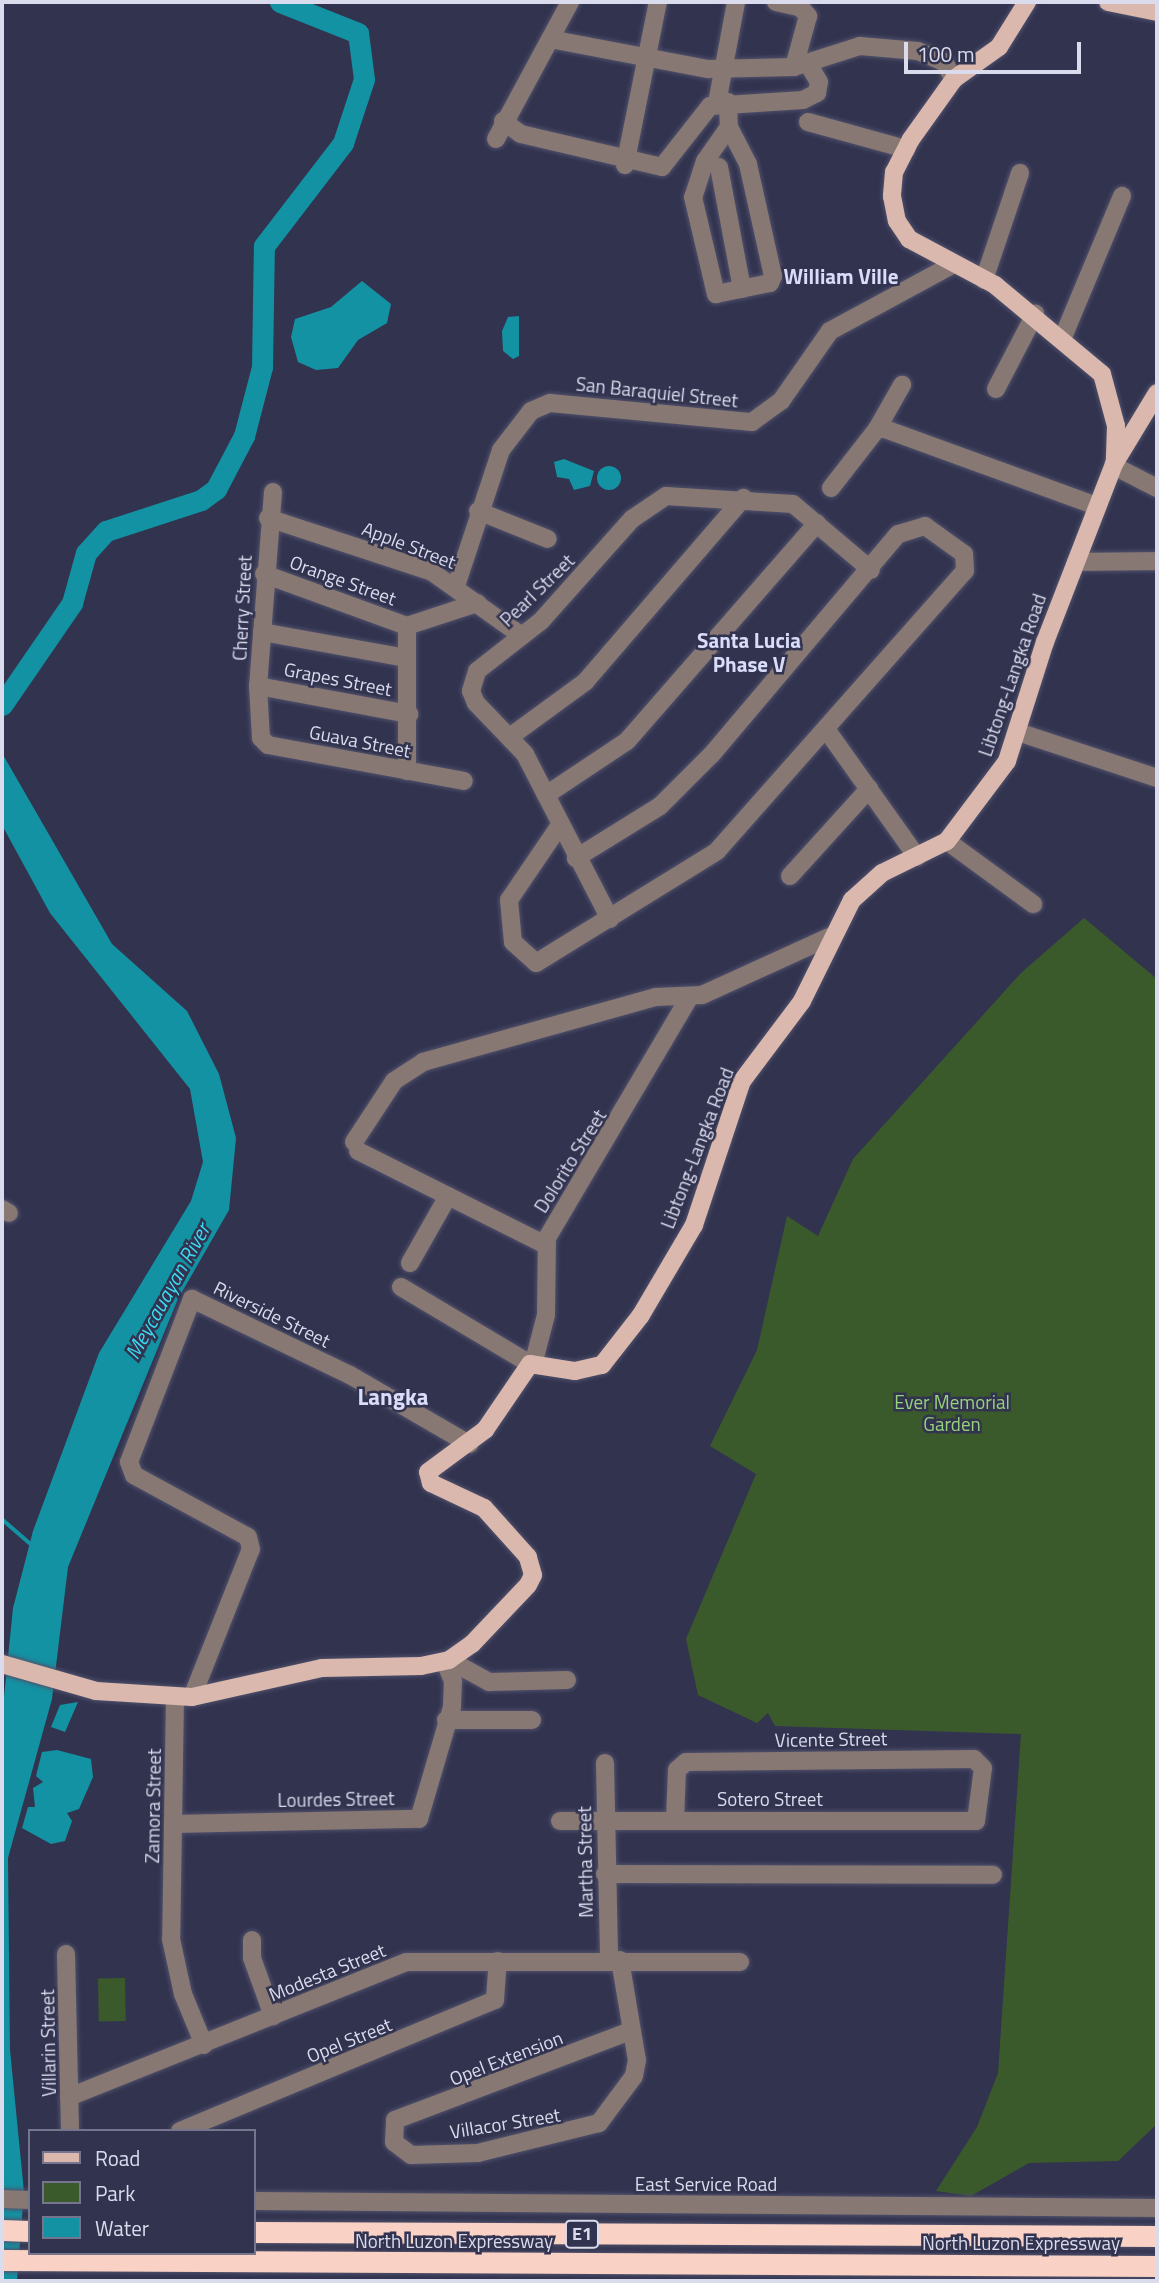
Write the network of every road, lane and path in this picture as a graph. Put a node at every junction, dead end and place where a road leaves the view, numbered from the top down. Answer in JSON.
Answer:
{"nodes":[{"id":1,"x":570,"y":2,"type":"edge"},
{"id":2,"x":658,"y":2,"type":"edge"},
{"id":3,"x":736,"y":2,"type":"edge"},
{"id":4,"x":776,"y":2,"type":"edge"},
{"id":5,"x":1027,"y":2,"type":"edge"},
{"id":6,"x":1108,"y":2,"type":"edge"},
{"id":7,"x":1157,"y":12,"type":"edge"},
{"id":8,"x":550,"y":39,"type":"junction"},
{"id":9,"x":647,"y":58,"type":"junction"},
{"id":10,"x":801,"y":65,"type":"junction"},
{"id":11,"x":720,"y":69,"type":"junction"},
{"id":12,"x":954,"y":79,"type":"junction"},
{"id":13,"x":723,"y":103,"type":"junction"},
{"id":14,"x":503,"y":121,"type":"junction"},
{"id":15,"x":808,"y":122,"type":"dead end"},
{"id":16,"x":729,"y":127,"type":"junction"},
{"id":17,"x":496,"y":139,"type":"dead end"},
{"id":18,"x":906,"y":149,"type":"junction"},
{"id":19,"x":626,"y":160,"type":"junction"},
{"id":20,"x":712,"y":164,"type":"junction"},
{"id":21,"x":748,"y":164,"type":"junction"},
{"id":22,"x":1020,"y":173,"type":"dead end"},
{"id":23,"x":1122,"y":196,"type":"dead end"},
{"id":24,"x":954,"y":264,"type":"junction"},
{"id":25,"x":984,"y":280,"type":"junction"},
{"id":26,"x":742,"y":289,"type":"junction"},
{"id":27,"x":1035,"y":314,"type":"junction"},
{"id":28,"x":1063,"y":337,"type":"junction"},
{"id":29,"x":902,"y":385,"type":"dead end"},
{"id":30,"x":996,"y":389,"type":"dead end"},
{"id":31,"x":1157,"y":393,"type":"edge"},
{"id":32,"x":877,"y":429,"type":"junction"},
{"id":33,"x":1114,"y":465,"type":"junction"},
{"id":34,"x":831,"y":488,"type":"dead end"},
{"id":35,"x":1157,"y":488,"type":"edge"},
{"id":36,"x":273,"y":492,"type":"dead end"},
{"id":37,"x":743,"y":498,"type":"junction"},
{"id":38,"x":1097,"y":506,"type":"junction"},
{"id":39,"x":478,"y":511,"type":"junction"},
{"id":40,"x":268,"y":518,"type":"junction"},
{"id":41,"x":817,"y":523,"type":"junction"},
{"id":42,"x":548,"y":540,"type":"dead end"},
{"id":43,"x":1157,"y":561,"type":"edge"},
{"id":44,"x":1076,"y":562,"type":"junction"},
{"id":45,"x":872,"y":570,"type":"junction"},
{"id":46,"x":264,"y":575,"type":"junction"},
{"id":47,"x":456,"y":586,"type":"junction"},
{"id":48,"x":477,"y":603,"type":"junction"},
{"id":49,"x":407,"y":626,"type":"junction"},
{"id":50,"x":262,"y":632,"type":"junction"},
{"id":51,"x":522,"y":636,"type":"junction"},
{"id":52,"x":406,"y":658,"type":"junction"},
{"id":53,"x":258,"y":685,"type":"junction"},
{"id":54,"x":409,"y":714,"type":"junction"},
{"id":55,"x":260,"y":728,"type":"joint"},
{"id":56,"x":826,"y":729,"type":"junction"},
{"id":57,"x":1018,"y":732,"type":"junction"},
{"id":58,"x":511,"y":736,"type":"junction"},
{"id":59,"x":407,"y":771,"type":"junction"},
{"id":60,"x":1157,"y":778,"type":"edge"},
{"id":61,"x":464,"y":781,"type":"dead end"},
{"id":62,"x":869,"y":789,"type":"junction"},
{"id":63,"x":546,"y":795,"type":"junction"},
{"id":64,"x":560,"y":825,"type":"junction"},
{"id":65,"x":947,"y":841,"type":"junction"},
{"id":66,"x":916,"y":857,"type":"junction"},
{"id":67,"x":576,"y":858,"type":"junction"},
{"id":68,"x":790,"y":876,"type":"dead end"},
{"id":69,"x":1034,"y":904,"type":"dead end"},
{"id":70,"x":610,"y":919,"type":"junction"},
{"id":71,"x":829,"y":937,"type":"junction"},
{"id":72,"x":690,"y":996,"type":"junction"},
{"id":73,"x":447,"y":1196,"type":"junction"},
{"id":74,"x":547,"y":1245,"type":"junction"},
{"id":75,"x":410,"y":1263,"type":"dead end"},
{"id":76,"x":401,"y":1287,"type":"dead end"},
{"id":77,"x":532,"y":1363,"type":"junction"},
{"id":78,"x":469,"y":1444,"type":"junction"},
{"id":79,"x":447,"y":1661,"type":"junction"},
{"id":80,"x":2,"y":1664,"type":"edge"},
{"id":81,"x":567,"y":1680,"type":"dead end"},
{"id":82,"x":184,"y":1697,"type":"junction"},
{"id":83,"x":446,"y":1720,"type":"junction"},
{"id":84,"x":532,"y":1720,"type":"dead end"},
{"id":85,"x":605,"y":1763,"type":"dead end"},
{"id":86,"x":979,"y":1819,"type":"joint"},
{"id":87,"x":604,"y":1820,"type":"junction"},
{"id":88,"x":675,"y":1820,"type":"junction"},
{"id":89,"x":560,"y":1821,"type":"dead end"},
{"id":90,"x":173,"y":1824,"type":"junction"},
{"id":91,"x":605,"y":1874,"type":"junction"},
{"id":92,"x":993,"y":1875,"type":"dead end"},
{"id":93,"x":252,"y":1940,"type":"dead end"},
{"id":94,"x":66,"y":1954,"type":"dead end"},
{"id":95,"x":614,"y":1960,"type":"junction"},
{"id":96,"x":498,"y":1961,"type":"junction"},
{"id":97,"x":740,"y":1962,"type":"dead end"},
{"id":98,"x":273,"y":2015,"type":"junction"},
{"id":99,"x":631,"y":2031,"type":"junction"},
{"id":100,"x":204,"y":2045,"type":"junction"},
{"id":101,"x":69,"y":2096,"type":"junction"},
{"id":102,"x":395,"y":2120,"type":"joint"},
{"id":103,"x":70,"y":2129,"type":"edge"},
{"id":104,"x":185,"y":2129,"type":"edge"},
{"id":105,"x":2,"y":2199,"type":"edge"},
{"id":106,"x":28,"y":2200,"type":"edge"},
{"id":107,"x":256,"y":2202,"type":"edge"},
{"id":108,"x":1157,"y":2208,"type":"edge"},
{"id":109,"x":2,"y":2231,"type":"edge"},
{"id":110,"x":28,"y":2231,"type":"edge"},
{"id":111,"x":256,"y":2232,"type":"edge"},
{"id":112,"x":1157,"y":2236,"type":"edge"},
{"id":113,"x":2,"y":2260,"type":"edge"},
{"id":114,"x":1157,"y":2266,"type":"edge"}],
"edges":[{"from":1,"to":8,"type":"street"},
{"from":2,"to":9,"type":"street"},
{"from":3,"to":11,"type":"street"},
{"from":4,"to":10,"type":"street"},
{"from":5,"to":12,"type":"main road"},
{"from":6,"to":7,"type":"main road"},
{"from":8,"to":9,"type":"street"},
{"from":8,"to":14,"type":"street"},
{"from":9,"to":11,"type":"street"},
{"from":9,"to":19,"type":"street"},
{"from":10,"to":11,"type":"street"},
{"from":10,"to":12,"type":"street"},
{"from":10,"to":13,"type":"street"},
{"from":11,"to":13,"type":"street"},
{"from":12,"to":18,"type":"main road"},
{"from":13,"to":16,"type":"street"},
{"from":13,"to":19,"type":"street"},
{"from":14,"to":17,"type":"street"},
{"from":14,"to":19,"type":"street"},
{"from":15,"to":18,"type":"street"},
{"from":16,"to":20,"type":"street"},
{"from":16,"to":21,"type":"street"},
{"from":18,"to":24,"type":"main road"},
{"from":20,"to":21,"type":"street"},
{"from":20,"to":26,"type":"street"},
{"from":20,"to":26,"type":"street"},
{"from":21,"to":26,"type":"street"},
{"from":22,"to":25,"type":"street"},
{"from":23,"to":28,"type":"street"},
{"from":24,"to":25,"type":"main road"},
{"from":24,"to":39,"type":"street","name":"San Baraquiel Street"},
{"from":25,"to":27,"type":"main road"},
{"from":27,"to":28,"type":"main road"},
{"from":27,"to":30,"type":"street"},
{"from":28,"to":33,"type":"main road"},
{"from":29,"to":32,"type":"street"},
{"from":31,"to":33,"type":"main road","name":"Libtong-Langka Road"},
{"from":32,"to":34,"type":"street"},
{"from":32,"to":38,"type":"street"},
{"from":33,"to":35,"type":"street"},
{"from":33,"to":38,"type":"main road","name":"Libtong-Langka Road"},
{"from":36,"to":40,"type":"street","name":"Cherry Street"},
{"from":37,"to":41,"type":"street","name":"Pearl Street"},
{"from":37,"to":51,"type":"street","name":"Pearl Street"},
{"from":37,"to":58,"type":"street"},
{"from":38,"to":44,"type":"main road","name":"Libtong-Langka Road"},
{"from":39,"to":42,"type":"street"},
{"from":39,"to":47,"type":"street","name":"San Baraquiel Street"},
{"from":40,"to":46,"type":"street","name":"Cherry Street"},
{"from":40,"to":47,"type":"street","name":"Apple Street"},
{"from":41,"to":45,"type":"street","name":"Pearl Street"},
{"from":41,"to":63,"type":"street"},
{"from":43,"to":44,"type":"street"},
{"from":44,"to":57,"type":"main road","name":"Libtong-Langka Road"},
{"from":45,"to":56,"type":"street"},
{"from":45,"to":67,"type":"street"},
{"from":46,"to":49,"type":"street","name":"Orange Street"},
{"from":46,"to":50,"type":"street","name":"Cherry Street"},
{"from":47,"to":48,"type":"street","name":"Apple Street"},
{"from":48,"to":49,"type":"street"},
{"from":48,"to":51,"type":"street","name":"Apple Street"},
{"from":49,"to":52,"type":"street"},
{"from":50,"to":52,"type":"street"},
{"from":50,"to":53,"type":"street","name":"Cherry Street"},
{"from":51,"to":58,"type":"street","name":"Pearl Street"},
{"from":52,"to":54,"type":"street"},
{"from":53,"to":54,"type":"street","name":"Grapes Street"},
{"from":53,"to":55,"type":"street","name":"Cherry Street"},
{"from":54,"to":59,"type":"street"},
{"from":55,"to":59,"type":"street","name":"Guava Street"},
{"from":56,"to":62,"type":"street"},
{"from":56,"to":70,"type":"street"},
{"from":57,"to":60,"type":"street"},
{"from":57,"to":65,"type":"main road","name":"Libtong-Langka Road"},
{"from":58,"to":63,"type":"street","name":"Pearl Street"},
{"from":59,"to":61,"type":"street","name":"Guava Street"},
{"from":62,"to":66,"type":"street"},
{"from":62,"to":68,"type":"street"},
{"from":63,"to":64,"type":"street","name":"Pearl Street"},
{"from":64,"to":67,"type":"street","name":"Pearl Street"},
{"from":64,"to":70,"type":"street"},
{"from":65,"to":66,"type":"main road","name":"Libtong-Langka Road"},
{"from":65,"to":69,"type":"street"},
{"from":66,"to":71,"type":"main road","name":"Libtong-Langka Road"},
{"from":67,"to":70,"type":"street","name":"Pearl Street"},
{"from":71,"to":72,"type":"street"},
{"from":71,"to":77,"type":"main road","name":"Libtong-Langka Road"},
{"from":72,"to":73,"type":"street"},
{"from":72,"to":74,"type":"street","name":"Dolorito Street"},
{"from":73,"to":74,"type":"street"},
{"from":73,"to":75,"type":"street"},
{"from":74,"to":77,"type":"street","name":"Dolorito Street"},
{"from":76,"to":77,"type":"street"},
{"from":77,"to":78,"type":"main road"},
{"from":78,"to":79,"type":"main road"},
{"from":78,"to":82,"type":"street","name":"Riverside Street"},
{"from":79,"to":81,"type":"street"},
{"from":79,"to":82,"type":"main road"},
{"from":79,"to":83,"type":"street","name":"Lourdes Street"},
{"from":80,"to":82,"type":"main road"},
{"from":82,"to":90,"type":"street","name":"Zamora Street"},
{"from":83,"to":84,"type":"street"},
{"from":83,"to":90,"type":"street","name":"Lourdes Street"},
{"from":85,"to":87,"type":"street","name":"Martha Street"},
{"from":86,"to":88,"type":"street","name":"Sotero Street"},
{"from":86,"to":88,"type":"street","name":"Vicente Street"},
{"from":87,"to":88,"type":"street","name":"Sotero Street"},
{"from":87,"to":89,"type":"street","name":"Sotero Street"},
{"from":87,"to":91,"type":"street","name":"Martha Street"},
{"from":90,"to":100,"type":"street","name":"Zamora Street"},
{"from":91,"to":92,"type":"street"},
{"from":91,"to":95,"type":"street","name":"Martha Street"},
{"from":93,"to":98,"type":"street"},
{"from":94,"to":101,"type":"street","name":"Villarin Street"},
{"from":95,"to":96,"type":"street","name":"Modesta Street"},
{"from":95,"to":97,"type":"street","name":"Modesta Street"},
{"from":95,"to":99,"type":"street","name":"Villacor Street"},
{"from":96,"to":98,"type":"street","name":"Modesta Street"},
{"from":96,"to":104,"type":"street","name":"Opel Street"},
{"from":98,"to":100,"type":"street","name":"Modesta Street"},
{"from":99,"to":102,"type":"street","name":"Opel Extension"},
{"from":99,"to":102,"type":"street","name":"Villacor Street"},
{"from":100,"to":101,"type":"street","name":"Modesta Street"},
{"from":101,"to":103,"type":"street","name":"Villarin Street"},
{"from":105,"to":106,"type":"street"},
{"from":107,"to":108,"type":"street","name":"East Service Road"},
{"from":109,"to":110,"type":"highway"},
{"from":111,"to":112,"type":"highway","name":"North Luzon Expressway","number":"E1"},
{"from":113,"to":114,"type":"highway","name":"North Luzon Expressway","number":"E1"}]}
